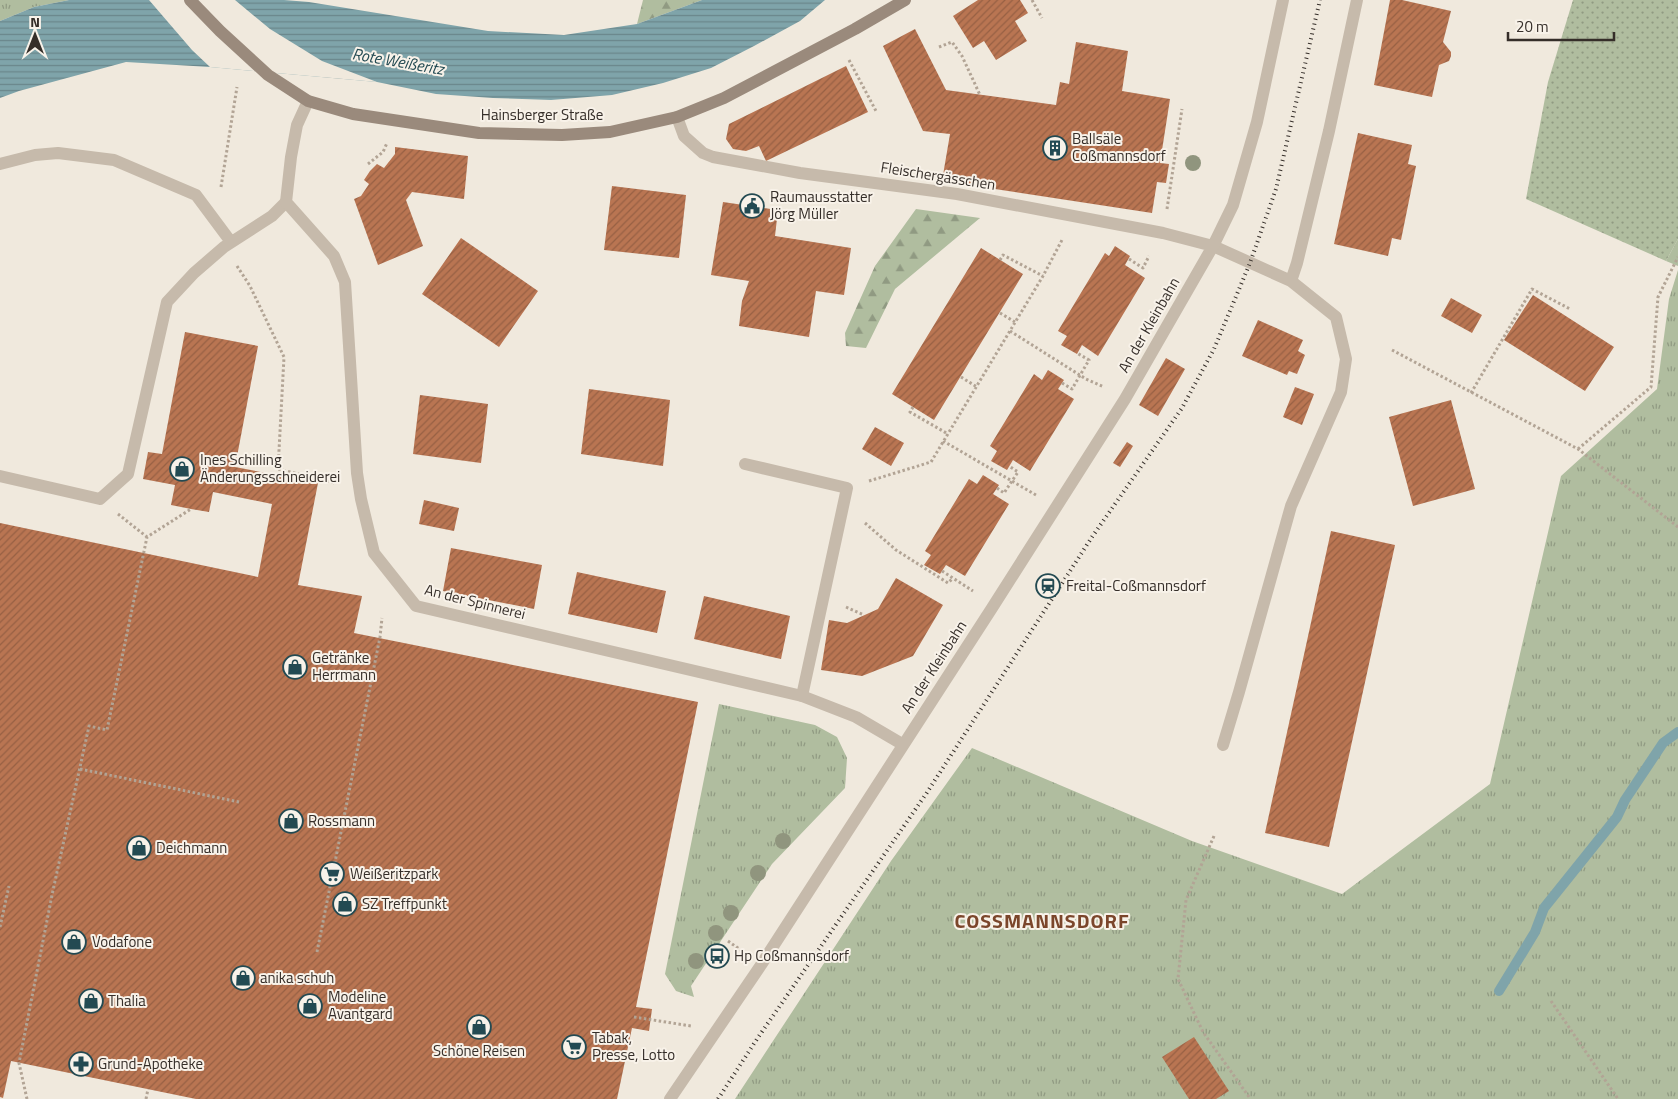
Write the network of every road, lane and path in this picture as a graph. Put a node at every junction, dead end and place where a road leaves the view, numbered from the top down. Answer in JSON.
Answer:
{"nodes":[{"id":1,"x":190,"y":0,"type":"edge"},
{"id":2,"x":905,"y":0,"type":"edge"},
{"id":3,"x":1032,"y":0,"type":"edge"},
{"id":4,"x":1283,"y":0,"type":"edge"},
{"id":5,"x":1357,"y":0,"type":"edge"},
{"id":6,"x":1042,"y":18,"type":"dead end"},
{"id":7,"x":939,"y":47,"type":"dead end"},
{"id":8,"x":851,"y":64,"type":"dead end"},
{"id":9,"x":237,"y":86,"type":"dead end"},
{"id":10,"x":980,"y":95,"type":"dead end"},
{"id":11,"x":308,"y":101,"type":"junction"},
{"id":12,"x":1182,"y":109,"type":"dead end"},
{"id":13,"x":876,"y":111,"type":"dead end"},
{"id":14,"x":677,"y":117,"type":"junction"},
{"id":15,"x":389,"y":140,"type":"dead end"},
{"id":16,"x":0,"y":164,"type":"edge"},
{"id":17,"x":368,"y":164,"type":"dead end"},
{"id":18,"x":286,"y":202,"type":"junction"},
{"id":19,"x":213,"y":217,"type":"junction"},
{"id":20,"x":1163,"y":233,"type":"junction"},
{"id":21,"x":1063,"y":239,"type":"dead end"},
{"id":22,"x":228,"y":244,"type":"junction"},
{"id":23,"x":1213,"y":246,"type":"junction"},
{"id":24,"x":1678,"y":256,"type":"edge"},
{"id":25,"x":1129,"y":259,"type":"dead end"},
{"id":26,"x":1000,"y":260,"type":"dead end"},
{"id":27,"x":1147,"y":260,"type":"dead end"},
{"id":28,"x":1043,"y":276,"type":"junction"},
{"id":29,"x":1291,"y":281,"type":"junction"},
{"id":30,"x":1570,"y":310,"type":"dead end"},
{"id":31,"x":1000,"y":313,"type":"dead end"},
{"id":32,"x":1015,"y":322,"type":"junction"},
{"id":33,"x":1010,"y":331,"type":"junction"},
{"id":34,"x":1392,"y":350,"type":"dead end"},
{"id":35,"x":1077,"y":352,"type":"dead end"},
{"id":36,"x":1080,"y":375,"type":"junction"},
{"id":37,"x":960,"y":377,"type":"dead end"},
{"id":38,"x":1062,"y":383,"type":"dead end"},
{"id":39,"x":976,"y":387,"type":"junction"},
{"id":40,"x":1107,"y":388,"type":"dead end"},
{"id":41,"x":1471,"y":393,"type":"junction"},
{"id":42,"x":913,"y":407,"type":"dead end"},
{"id":43,"x":948,"y":434,"type":"junction"},
{"id":44,"x":943,"y":441,"type":"junction"},
{"id":45,"x":1578,"y":449,"type":"junction"},
{"id":46,"x":745,"y":464,"type":"dead end"},
{"id":47,"x":1009,"y":466,"type":"dead end"},
{"id":48,"x":0,"y":476,"type":"edge"},
{"id":49,"x":1012,"y":481,"type":"junction"},
{"id":50,"x":342,"y":485,"type":"dead end"},
{"id":51,"x":847,"y":488,"type":"junction"},
{"id":52,"x":997,"y":488,"type":"dead end"},
{"id":53,"x":1037,"y":496,"type":"dead end"},
{"id":54,"x":100,"y":499,"type":"junction"},
{"id":55,"x":843,"y":504,"type":"junction"},
{"id":56,"x":190,"y":509,"type":"dead end"},
{"id":57,"x":1678,"y":527,"type":"edge"},
{"id":58,"x":147,"y":537,"type":"junction"},
{"id":59,"x":942,"y":571,"type":"dead end"},
{"id":60,"x":953,"y":578,"type":"junction"},
{"id":61,"x":975,"y":592,"type":"dead end"},
{"id":62,"x":382,"y":618,"type":"dead end"},
{"id":63,"x":802,"y":696,"type":"junction"},
{"id":64,"x":902,"y":744,"type":"junction"},
{"id":65,"x":1223,"y":745,"type":"dead end"},
{"id":66,"x":80,"y":769,"type":"junction"},
{"id":67,"x":239,"y":802,"type":"dead end"},
{"id":68,"x":1214,"y":836,"type":"dead end"},
{"id":69,"x":9,"y":886,"type":"dead end"},
{"id":70,"x":0,"y":927,"type":"edge"},
{"id":71,"x":317,"y":952,"type":"dead end"},
{"id":72,"x":1551,"y":1001,"type":"dead end"},
{"id":73,"x":634,"y":1017,"type":"dead end"},
{"id":74,"x":692,"y":1026,"type":"dead end"},
{"id":75,"x":148,"y":1089,"type":"dead end"},
{"id":76,"x":1250,"y":1098,"type":"dead end"},
{"id":77,"x":27,"y":1099,"type":"edge"},
{"id":78,"x":146,"y":1099,"type":"edge"},
{"id":79,"x":670,"y":1099,"type":"edge"},
{"id":80,"x":1618,"y":1099,"type":"edge"}],
"edges":[{"from":1,"to":11,"type":"street","name":"Hainsberger Straße"},
{"from":2,"to":14,"type":"street","name":"Hainsberger Straße"},
{"from":3,"to":6,"type":"path"},
{"from":4,"to":23,"type":"street","name":"An der Kleinbahn"},
{"from":5,"to":29,"type":"street"},
{"from":7,"to":10,"type":"path"},
{"from":8,"to":13,"type":"path"},
{"from":9,"to":19,"type":"path"},
{"from":11,"to":14,"type":"street","name":"Hainsberger Straße"},
{"from":11,"to":18,"type":"street"},
{"from":12,"to":20,"type":"path"},
{"from":14,"to":20,"type":"street","name":"Fleischergässchen"},
{"from":15,"to":17,"type":"path"},
{"from":16,"to":19,"type":"street"},
{"from":18,"to":22,"type":"street"},
{"from":18,"to":63,"type":"street","name":"An der Spinnerei"},
{"from":19,"to":22,"type":"street"},
{"from":20,"to":23,"type":"street","name":"Fleischergässchen"},
{"from":21,"to":28,"type":"path"},
{"from":22,"to":50,"type":"path"},
{"from":22,"to":54,"type":"street"},
{"from":23,"to":29,"type":"street"},
{"from":23,"to":64,"type":"street","name":"An der Kleinbahn"},
{"from":24,"to":45,"type":"path"},
{"from":25,"to":27,"type":"path"},
{"from":26,"to":28,"type":"path"},
{"from":28,"to":32,"type":"path"},
{"from":29,"to":65,"type":"street"},
{"from":30,"to":41,"type":"path"},
{"from":31,"to":32,"type":"path"},
{"from":32,"to":33,"type":"path"},
{"from":33,"to":36,"type":"path"},
{"from":33,"to":39,"type":"path"},
{"from":34,"to":41,"type":"path"},
{"from":35,"to":36,"type":"path"},
{"from":36,"to":38,"type":"path"},
{"from":36,"to":40,"type":"path"},
{"from":37,"to":39,"type":"path"},
{"from":39,"to":43,"type":"path"},
{"from":41,"to":45,"type":"path"},
{"from":42,"to":43,"type":"path"},
{"from":43,"to":44,"type":"path"},
{"from":44,"to":49,"type":"path"},
{"from":44,"to":51,"type":"path"},
{"from":45,"to":57,"type":"path"},
{"from":46,"to":51,"type":"street"},
{"from":47,"to":49,"type":"path"},
{"from":48,"to":54,"type":"street"},
{"from":49,"to":52,"type":"path"},
{"from":49,"to":53,"type":"path"},
{"from":51,"to":55,"type":"street"},
{"from":54,"to":58,"type":"path"},
{"from":55,"to":60,"type":"path"},
{"from":55,"to":63,"type":"street"},
{"from":56,"to":58,"type":"path"},
{"from":58,"to":66,"type":"path"},
{"from":59,"to":60,"type":"path"},
{"from":60,"to":61,"type":"path"},
{"from":62,"to":71,"type":"path"},
{"from":63,"to":64,"type":"street","name":"An der Spinnerei"},
{"from":64,"to":79,"type":"street","name":"An der Kleinbahn"},
{"from":66,"to":67,"type":"path"},
{"from":66,"to":77,"type":"path"},
{"from":68,"to":76,"type":"path"},
{"from":69,"to":70,"type":"path"},
{"from":72,"to":80,"type":"path"},
{"from":73,"to":74,"type":"path"},
{"from":75,"to":78,"type":"path"}]}
